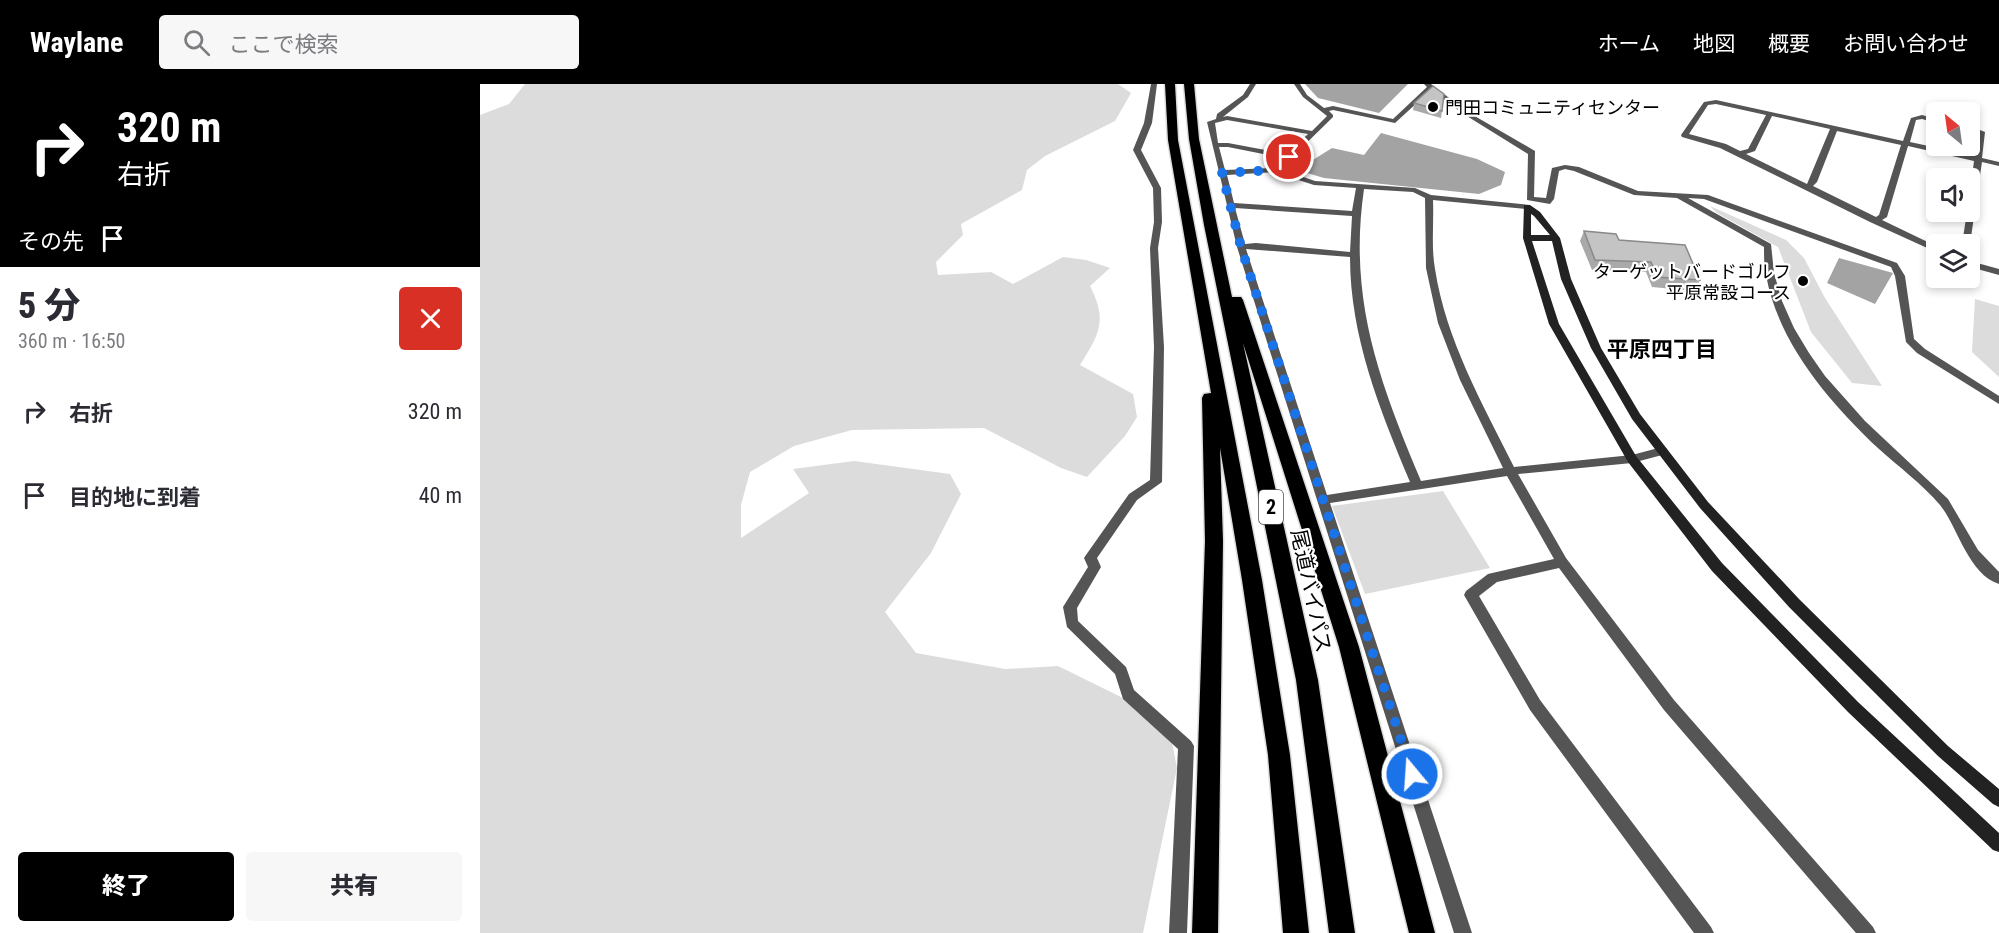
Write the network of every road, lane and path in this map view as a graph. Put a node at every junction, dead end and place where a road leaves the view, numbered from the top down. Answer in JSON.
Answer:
{"nodes":[{"id":1,"x":1154,"y":84,"type":"edge"},
{"id":2,"x":1170,"y":84,"type":"edge"},
{"id":3,"x":1189,"y":84,"type":"edge"},
{"id":4,"x":1253,"y":84,"type":"edge"},
{"id":5,"x":1297,"y":84,"type":"edge"},
{"id":6,"x":1429,"y":85,"type":"edge"},
{"id":7,"x":1323,"y":110,"type":"junction"},
{"id":8,"x":1770,"y":114,"type":"junction"},
{"id":9,"x":1926,"y":118,"type":"edge"},
{"id":10,"x":1220,"y":120,"type":"junction"},
{"id":11,"x":1834,"y":129,"type":"junction"},
{"id":12,"x":1313,"y":133,"type":"junction"},
{"id":13,"x":1980,"y":133,"type":"edge"},
{"id":14,"x":1905,"y":144,"type":"junction"},
{"id":15,"x":1215,"y":145,"type":"junction"},
{"id":16,"x":1980,"y":151,"type":"edge"},
{"id":17,"x":1739,"y":154,"type":"junction"},
{"id":18,"x":1979,"y":156,"type":"edge"},
{"id":19,"x":1289,"y":157,"type":"junction"},
{"id":20,"x":1979,"y":160,"type":"junction"},
{"id":21,"x":1999,"y":165,"type":"edge"},
{"id":22,"x":1275,"y":170,"type":"junction"},
{"id":23,"x":1222,"y":173,"type":"junction"},
{"id":24,"x":1360,"y":186,"type":"junction"},
{"id":25,"x":1807,"y":188,"type":"junction"},
{"id":26,"x":1678,"y":196,"type":"junction"},
{"id":27,"x":1429,"y":197,"type":"junction"},
{"id":28,"x":1230,"y":205,"type":"junction"},
{"id":29,"x":1527,"y":207,"type":"junction"},
{"id":30,"x":1355,"y":214,"type":"junction"},
{"id":31,"x":1873,"y":220,"type":"junction"},
{"id":32,"x":1210,"y":225,"type":"junction"},
{"id":33,"x":1968,"y":234,"type":"edge"},
{"id":34,"x":1527,"y":238,"type":"junction"},
{"id":35,"x":1556,"y":238,"type":"junction"},
{"id":36,"x":1926,"y":244,"type":"edge"},
{"id":37,"x":1241,"y":247,"type":"junction"},
{"id":38,"x":1355,"y":255,"type":"junction"},
{"id":39,"x":1980,"y":267,"type":"edge"},
{"id":40,"x":1999,"y":272,"type":"edge"},
{"id":41,"x":1209,"y":335,"type":"junction"},
{"id":42,"x":1999,"y":401,"type":"edge"},
{"id":43,"x":1662,"y":452,"type":"junction"},
{"id":44,"x":1632,"y":459,"type":"junction"},
{"id":45,"x":1510,"y":471,"type":"junction"},
{"id":46,"x":1417,"y":486,"type":"junction"},
{"id":47,"x":1323,"y":500,"type":"junction"},
{"id":48,"x":1562,"y":562,"type":"junction"},
{"id":49,"x":1999,"y":579,"type":"edge"},
{"id":50,"x":1999,"y":799,"type":"edge"},
{"id":51,"x":1999,"y":844,"type":"edge"},
{"id":52,"x":1178,"y":933,"type":"edge"},
{"id":53,"x":1205,"y":933,"type":"edge"},
{"id":54,"x":1296,"y":933,"type":"edge"},
{"id":55,"x":1342,"y":933,"type":"edge"},
{"id":56,"x":1422,"y":933,"type":"edge"},
{"id":57,"x":1463,"y":933,"type":"edge"},
{"id":58,"x":1705,"y":933,"type":"edge"},
{"id":59,"x":1867,"y":933,"type":"edge"}],
"edges":[{"from":1,"to":52,"type":"street"},
{"from":2,"to":41,"type":"highway","number":"2"},
{"from":3,"to":32,"type":"highway","name":"尾道バイパス","number":"2"},
{"from":4,"to":10,"type":"street"},
{"from":5,"to":7,"type":"street"},
{"from":6,"to":7,"type":"street"},
{"from":6,"to":26,"type":"street"},
{"from":7,"to":12,"type":"street"},
{"from":8,"to":11,"type":"street"},
{"from":8,"to":17,"type":"street"},
{"from":8,"to":17,"type":"street"},
{"from":9,"to":14,"type":"street"},
{"from":10,"to":12,"type":"street"},
{"from":10,"to":15,"type":"street"},
{"from":11,"to":14,"type":"street"},
{"from":11,"to":25,"type":"street"},
{"from":12,"to":19,"type":"street"},
{"from":13,"to":16,"type":"street"},
{"from":14,"to":20,"type":"street"},
{"from":14,"to":31,"type":"street"},
{"from":15,"to":19,"type":"street"},
{"from":15,"to":23,"type":"street"},
{"from":17,"to":25,"type":"street"},
{"from":18,"to":20,"type":"street"},
{"from":19,"to":22,"type":"street"},
{"from":20,"to":21,"type":"street"},
{"from":20,"to":33,"type":"street"},
{"from":22,"to":23,"type":"street"},
{"from":22,"to":24,"type":"street"},
{"from":23,"to":28,"type":"street"},
{"from":24,"to":27,"type":"street"},
{"from":24,"to":30,"type":"street"},
{"from":25,"to":31,"type":"street"},
{"from":26,"to":42,"type":"street"},
{"from":26,"to":49,"type":"street"},
{"from":27,"to":29,"type":"street"},
{"from":27,"to":45,"type":"street"},
{"from":28,"to":30,"type":"street"},
{"from":28,"to":37,"type":"street"},
{"from":29,"to":34,"type":"street"},
{"from":29,"to":35,"type":"street"},
{"from":30,"to":38,"type":"street"},
{"from":31,"to":36,"type":"street"},
{"from":32,"to":55,"type":"highway","name":"尾道バイパス","number":"2"},
{"from":32,"to":56,"type":"highway"},
{"from":34,"to":35,"type":"street"},
{"from":34,"to":44,"type":"street"},
{"from":35,"to":43,"type":"street"},
{"from":37,"to":38,"type":"street"},
{"from":37,"to":47,"type":"street"},
{"from":38,"to":46,"type":"street"},
{"from":39,"to":40,"type":"street"},
{"from":41,"to":53,"type":"highway"},
{"from":41,"to":54,"type":"highway","number":"2"},
{"from":43,"to":44,"type":"street"},
{"from":43,"to":50,"type":"street"},
{"from":44,"to":45,"type":"street"},
{"from":44,"to":51,"type":"street"},
{"from":45,"to":46,"type":"street"},
{"from":45,"to":48,"type":"street"},
{"from":46,"to":47,"type":"street"},
{"from":47,"to":57,"type":"street"},
{"from":48,"to":58,"type":"street"},
{"from":48,"to":59,"type":"street"}]}
